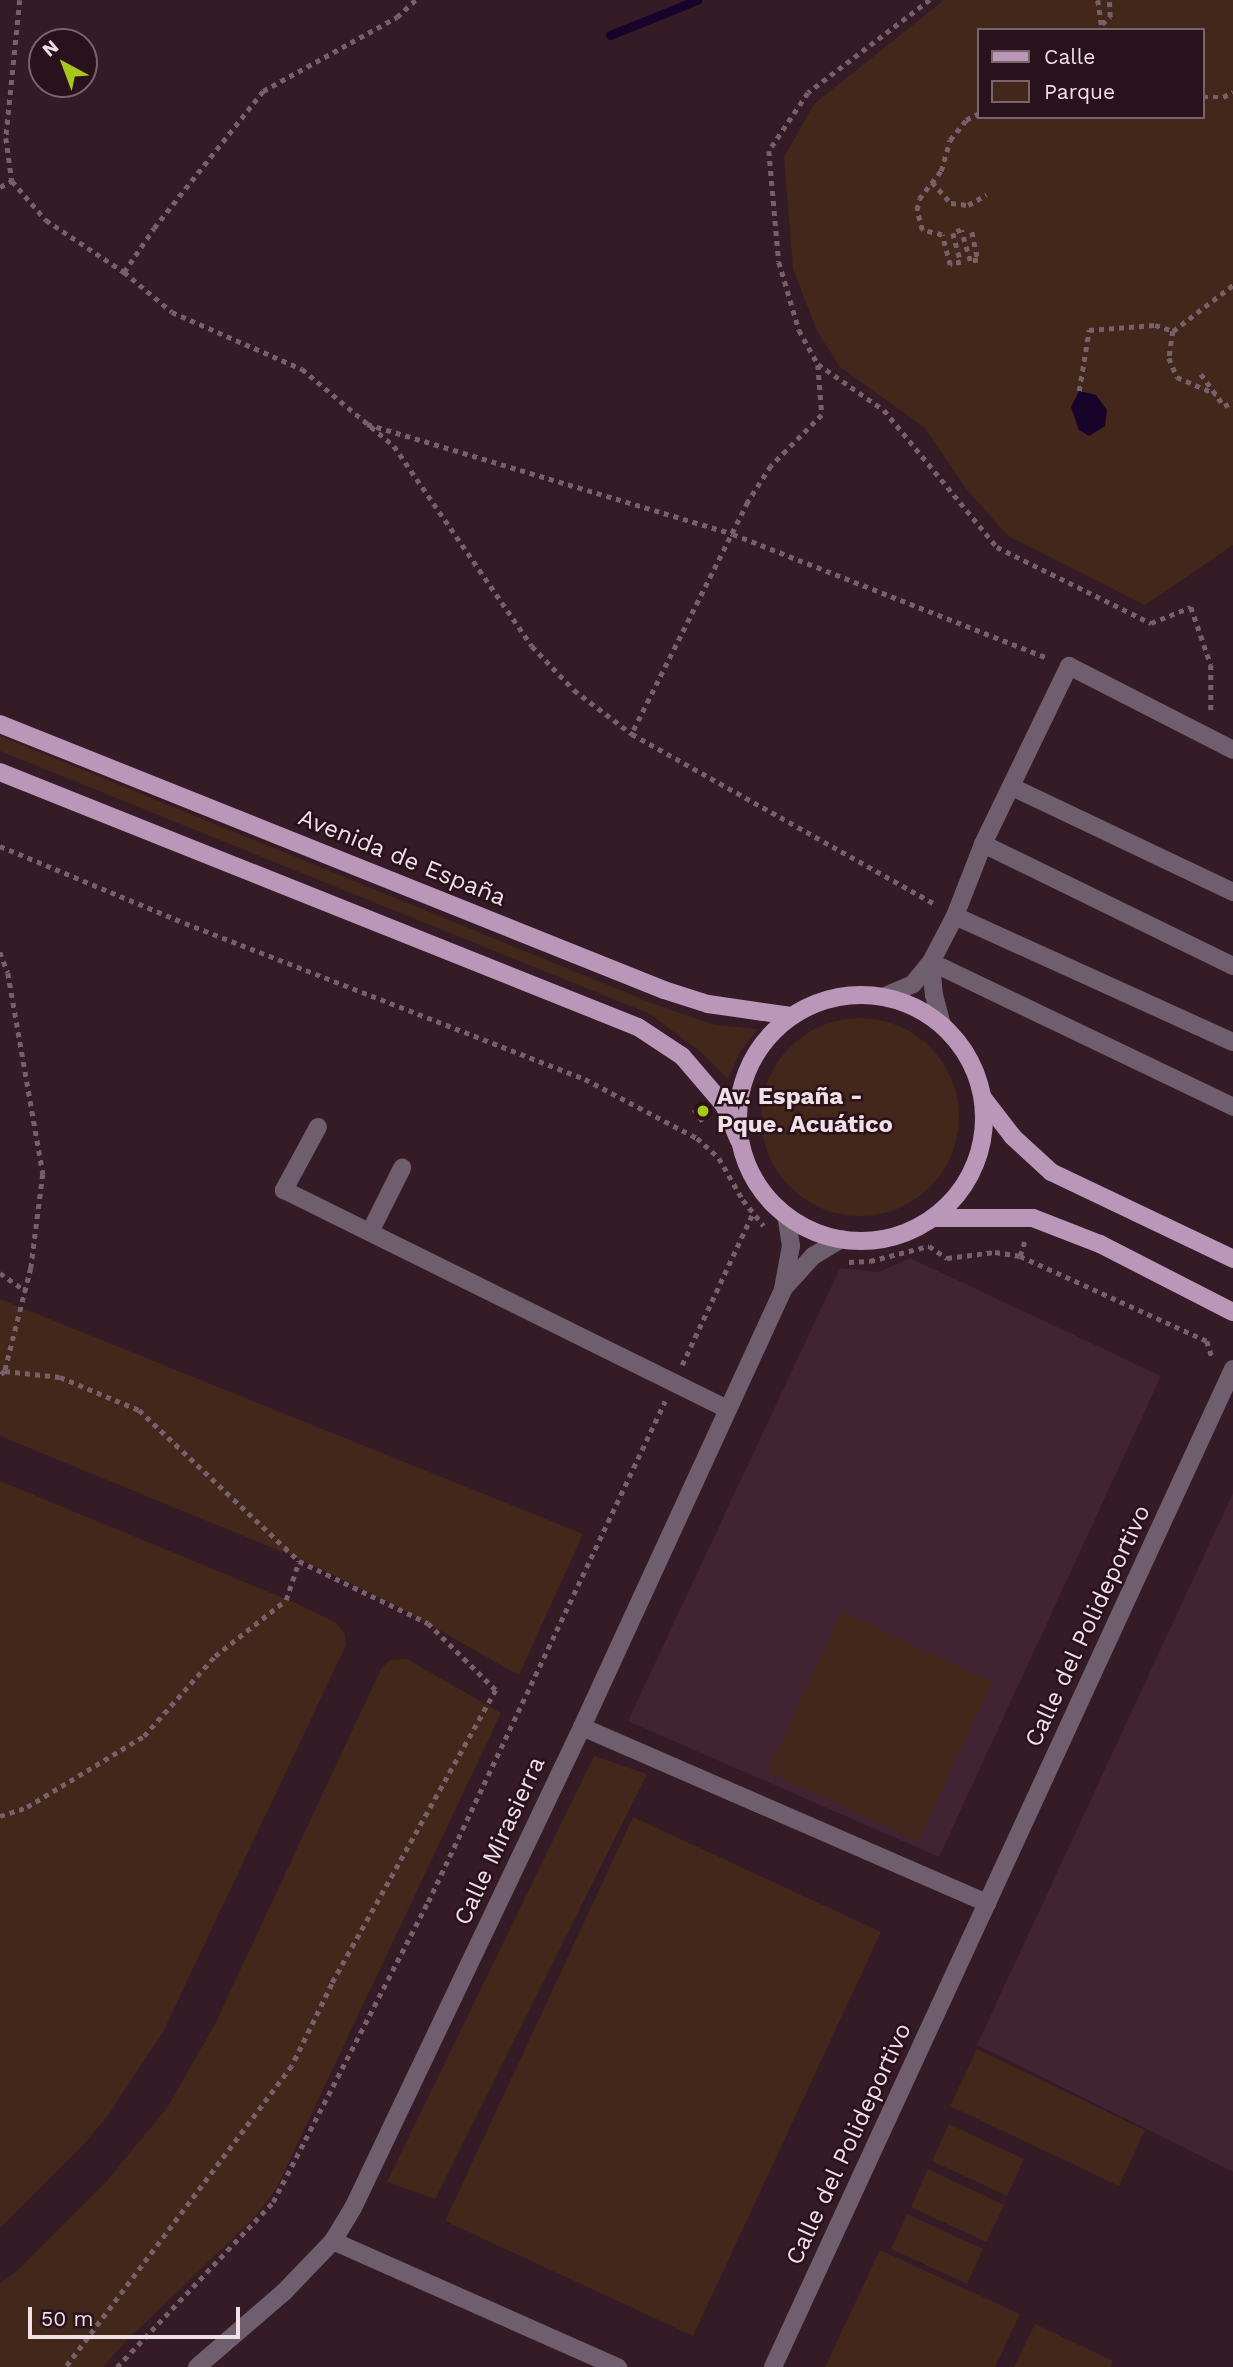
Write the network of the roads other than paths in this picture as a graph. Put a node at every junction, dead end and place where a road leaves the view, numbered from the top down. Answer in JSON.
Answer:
{"nodes":[{"id":1,"x":0,"y":724,"type":"edge"},
{"id":2,"x":1233,"y":750,"type":"edge"},
{"id":3,"x":0,"y":772,"type":"edge"},
{"id":4,"x":1012,"y":787,"type":"junction"},
{"id":5,"x":984,"y":844,"type":"junction"},
{"id":6,"x":1233,"y":892,"type":"edge"},
{"id":7,"x":955,"y":916,"type":"junction"},
{"id":8,"x":931,"y":961,"type":"junction"},
{"id":9,"x":1233,"y":966,"type":"edge"},
{"id":10,"x":885,"y":996,"type":"junction"},
{"id":11,"x":791,"y":1016,"type":"junction"},
{"id":12,"x":942,"y":1024,"type":"junction"},
{"id":13,"x":1233,"y":1042,"type":"edge"},
{"id":14,"x":983,"y":1098,"type":"junction"},
{"id":15,"x":1233,"y":1107,"type":"edge"},
{"id":16,"x":318,"y":1127,"type":"dead end"},
{"id":17,"x":739,"y":1140,"type":"junction"},
{"id":18,"x":402,"y":1168,"type":"dead end"},
{"id":19,"x":786,"y":1216,"type":"junction"},
{"id":20,"x":933,"y":1218,"type":"junction"},
{"id":21,"x":370,"y":1232,"type":"junction"},
{"id":22,"x":841,"y":1239,"type":"junction"},
{"id":23,"x":1233,"y":1259,"type":"edge"},
{"id":24,"x":783,"y":1289,"type":"junction"},
{"id":25,"x":1233,"y":1312,"type":"edge"},
{"id":26,"x":1233,"y":1369,"type":"edge"},
{"id":27,"x":728,"y":1409,"type":"junction"},
{"id":28,"x":582,"y":1727,"type":"junction"},
{"id":29,"x":987,"y":1903,"type":"junction"},
{"id":30,"x":333,"y":2241,"type":"junction"},
{"id":31,"x":197,"y":2367,"type":"edge"},
{"id":32,"x":618,"y":2367,"type":"edge"},
{"id":33,"x":773,"y":2367,"type":"edge"}],
"edges":[{"from":1,"to":11,"type":"main road","name":"Avenida de España"},
{"from":2,"to":4,"type":"street"},
{"from":3,"to":17,"type":"main road"},
{"from":4,"to":5,"type":"street"},
{"from":4,"to":6,"type":"street"},
{"from":5,"to":7,"type":"street"},
{"from":5,"to":9,"type":"street"},
{"from":7,"to":8,"type":"street"},
{"from":7,"to":13,"type":"street"},
{"from":8,"to":10,"type":"street"},
{"from":8,"to":12,"type":"street"},
{"from":8,"to":15,"type":"street"},
{"from":10,"to":11,"type":"main road"},
{"from":10,"to":12,"type":"main road"},
{"from":11,"to":17,"type":"main road"},
{"from":12,"to":14,"type":"main road"},
{"from":14,"to":20,"type":"main road"},
{"from":14,"to":23,"type":"main road"},
{"from":16,"to":21,"type":"street"},
{"from":17,"to":19,"type":"main road"},
{"from":18,"to":21,"type":"street"},
{"from":19,"to":22,"type":"main road"},
{"from":19,"to":24,"type":"street","name":"Calle Mirasierra"},
{"from":20,"to":22,"type":"main road"},
{"from":20,"to":25,"type":"main road"},
{"from":21,"to":27,"type":"street"},
{"from":22,"to":24,"type":"street","name":"Calle Mirasierra"},
{"from":24,"to":27,"type":"street","name":"Calle Mirasierra"},
{"from":26,"to":29,"type":"street","name":"Calle del Polideportivo"},
{"from":27,"to":28,"type":"street","name":"Calle Mirasierra"},
{"from":28,"to":29,"type":"street"},
{"from":28,"to":30,"type":"street","name":"Calle Mirasierra"},
{"from":29,"to":33,"type":"street","name":"Calle del Polideportivo"},
{"from":30,"to":31,"type":"street","name":"Calle Mirasierra"},
{"from":30,"to":32,"type":"street"}]}
